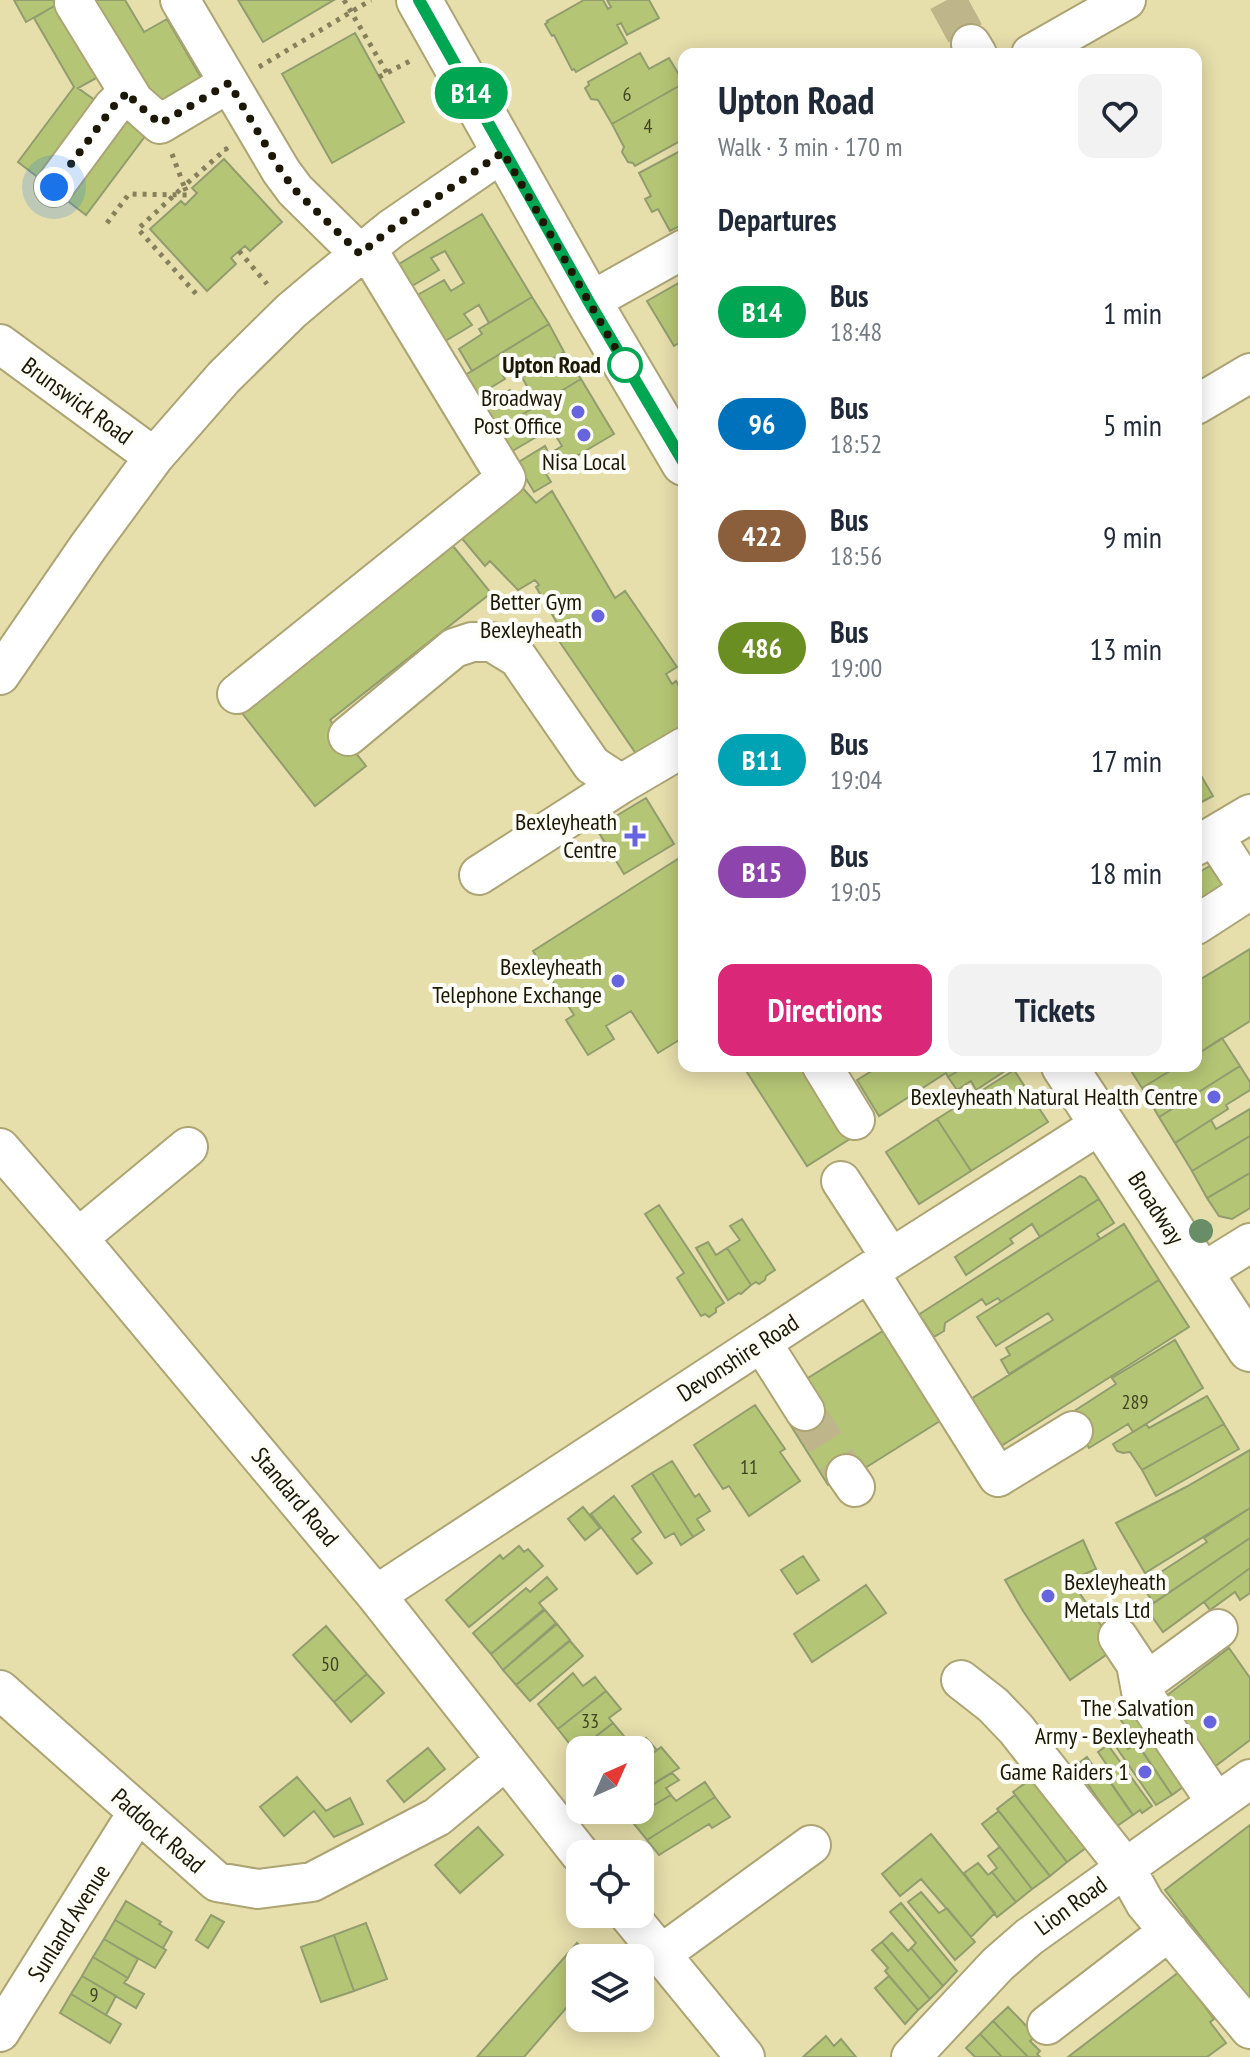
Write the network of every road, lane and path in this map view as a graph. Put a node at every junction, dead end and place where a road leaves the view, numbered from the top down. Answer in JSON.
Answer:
{"nodes":[{"id":1,"x":180,"y":0,"type":"edge"},
{"id":2,"x":344,"y":0,"type":"edge"},
{"id":3,"x":371,"y":0,"type":"edge"},
{"id":4,"x":419,"y":0,"type":"edge"},
{"id":5,"x":1126,"y":0,"type":"edge"},
{"id":6,"x":74,"y":3,"type":"dead end"},
{"id":7,"x":351,"y":12,"type":"junction"},
{"id":8,"x":1042,"y":48,"type":"edge"},
{"id":9,"x":420,"y":55,"type":"dead end"},
{"id":10,"x":387,"y":73,"type":"junction"},
{"id":11,"x":379,"y":77,"type":"dead end"},
{"id":12,"x":239,"y":78,"type":"junction"},
{"id":13,"x":128,"y":92,"type":"junction"},
{"id":14,"x":160,"y":124,"type":"junction"},
{"id":15,"x":503,"y":152,"type":"junction"},
{"id":16,"x":54,"y":187,"type":"dead end"},
{"id":17,"x":174,"y":195,"type":"junction"},
{"id":18,"x":107,"y":223,"type":"dead end"},
{"id":19,"x":363,"y":251,"type":"junction"},
{"id":20,"x":678,"y":252,"type":"edge"},
{"id":21,"x":198,"y":296,"type":"dead end"},
{"id":22,"x":589,"y":302,"type":"junction"},
{"id":23,"x":0,"y":344,"type":"edge"},
{"id":24,"x":1250,"y":373,"type":"edge"},
{"id":25,"x":1202,"y":401,"type":"edge"},
{"id":26,"x":678,"y":453,"type":"edge"},
{"id":27,"x":154,"y":457,"type":"junction"},
{"id":28,"x":0,"y":675,"type":"edge"},
{"id":29,"x":237,"y":694,"type":"dead end"},
{"id":30,"x":348,"y":736,"type":"dead end"},
{"id":31,"x":678,"y":751,"type":"edge"},
{"id":32,"x":621,"y":784,"type":"junction"},
{"id":33,"x":1250,"y":814,"type":"edge"},
{"id":34,"x":1205,"y":841,"type":"edge"},
{"id":35,"x":479,"y":875,"type":"dead end"},
{"id":36,"x":1250,"y":891,"type":"edge"},
{"id":37,"x":1202,"y":921,"type":"edge"},
{"id":38,"x":826,"y":1072,"type":"edge"},
{"id":39,"x":1068,"y":1072,"type":"edge"},
{"id":40,"x":855,"y":1120,"type":"dead end"},
{"id":41,"x":1101,"y":1124,"type":"junction"},
{"id":42,"x":188,"y":1147,"type":"dead end"},
{"id":43,"x":0,"y":1148,"type":"edge"},
{"id":44,"x":841,"y":1181,"type":"dead end"},
{"id":45,"x":78,"y":1238,"type":"junction"},
{"id":46,"x":1250,"y":1243,"type":"edge"},
{"id":47,"x":880,"y":1265,"type":"junction"},
{"id":48,"x":1200,"y":1274,"type":"junction"},
{"id":49,"x":762,"y":1343,"type":"junction"},
{"id":50,"x":1250,"y":1349,"type":"edge"},
{"id":51,"x":805,"y":1411,"type":"tunnel mouth"},
{"id":52,"x":1073,"y":1431,"type":"dead end"},
{"id":53,"x":376,"y":1595,"type":"junction"},
{"id":54,"x":1218,"y":1629,"type":"dead end"},
{"id":55,"x":1118,"y":1637,"type":"dead end"},
{"id":56,"x":961,"y":1680,"type":"dead end"},
{"id":57,"x":0,"y":1690,"type":"edge"},
{"id":58,"x":1141,"y":1691,"type":"junction"},
{"id":59,"x":506,"y":1760,"type":"junction"},
{"id":60,"x":1250,"y":1779,"type":"edge"},
{"id":61,"x":1216,"y":1802,"type":"junction"},
{"id":62,"x":137,"y":1813,"type":"junction"},
{"id":63,"x":569,"y":1840,"type":"edge"},
{"id":64,"x":811,"y":1845,"type":"dead end"},
{"id":65,"x":1125,"y":1867,"type":"junction"},
{"id":66,"x":639,"y":1928,"type":"edge"},
{"id":67,"x":1169,"y":1931,"type":"junction"},
{"id":68,"x":660,"y":1955,"type":"junction"},
{"id":69,"x":1047,"y":2025,"type":"dead end"},
{"id":70,"x":1250,"y":2029,"type":"edge"},
{"id":71,"x":0,"y":2032,"type":"edge"},
{"id":72,"x":745,"y":2057,"type":"edge"},
{"id":73,"x":911,"y":2057,"type":"edge"}],
"edges":[{"from":1,"to":12,"type":"street"},
{"from":2,"to":7,"type":"path"},
{"from":3,"to":7,"type":"path"},
{"from":4,"to":15,"type":"main road"},
{"from":5,"to":8,"type":"street"},
{"from":6,"to":13,"type":"street"},
{"from":7,"to":10,"type":"path"},
{"from":7,"to":12,"type":"path"},
{"from":9,"to":10,"type":"path"},
{"from":10,"to":11,"type":"path"},
{"from":12,"to":14,"type":"street"},
{"from":12,"to":19,"type":"street"},
{"from":13,"to":14,"type":"street"},
{"from":13,"to":16,"type":"street"},
{"from":14,"to":17,"type":"path"},
{"from":15,"to":19,"type":"street"},
{"from":15,"to":22,"type":"main road"},
{"from":17,"to":18,"type":"path"},
{"from":17,"to":21,"type":"path"},
{"from":19,"to":27,"type":"street"},
{"from":19,"to":29,"type":"street"},
{"from":20,"to":22,"type":"street"},
{"from":22,"to":26,"type":"main road"},
{"from":23,"to":27,"type":"street","name":"Brunswick Road"},
{"from":24,"to":25,"type":"street"},
{"from":27,"to":28,"type":"street"},
{"from":30,"to":32,"type":"street"},
{"from":31,"to":32,"type":"street"},
{"from":32,"to":35,"type":"street"},
{"from":33,"to":34,"type":"street"},
{"from":34,"to":36,"type":"street"},
{"from":36,"to":37,"type":"street"},
{"from":38,"to":40,"type":"street"},
{"from":39,"to":41,"type":"main road","name":"Broadway"},
{"from":41,"to":47,"type":"street","name":"Devonshire Road"},
{"from":41,"to":48,"type":"main road","name":"Broadway"},
{"from":42,"to":45,"type":"street"},
{"from":43,"to":45,"type":"street","name":"Standard Road"},
{"from":44,"to":47,"type":"street"},
{"from":45,"to":53,"type":"street","name":"Standard Road"},
{"from":46,"to":48,"type":"street"},
{"from":47,"to":49,"type":"street","name":"Devonshire Road"},
{"from":47,"to":52,"type":"street"},
{"from":48,"to":50,"type":"main road","name":"Broadway"},
{"from":49,"to":51,"type":"street"},
{"from":49,"to":53,"type":"street","name":"Devonshire Road"},
{"from":53,"to":59,"type":"street","name":"Standard Road"},
{"from":54,"to":58,"type":"street"},
{"from":55,"to":58,"type":"street"},
{"from":56,"to":65,"type":"street"},
{"from":57,"to":62,"type":"street","name":"Paddock Road"},
{"from":58,"to":61,"type":"street"},
{"from":59,"to":62,"type":"street","name":"Paddock Road"},
{"from":59,"to":63,"type":"street","name":"Standard Road"},
{"from":60,"to":61,"type":"street","name":"Lion Road"},
{"from":61,"to":65,"type":"street","name":"Lion Road"},
{"from":62,"to":71,"type":"street","name":"Sunland Avenue"},
{"from":64,"to":68,"type":"street"},
{"from":65,"to":67,"type":"street"},
{"from":65,"to":73,"type":"street","name":"Lion Road"},
{"from":66,"to":68,"type":"street"},
{"from":67,"to":69,"type":"street"},
{"from":67,"to":70,"type":"street"},
{"from":68,"to":72,"type":"street"}]}
